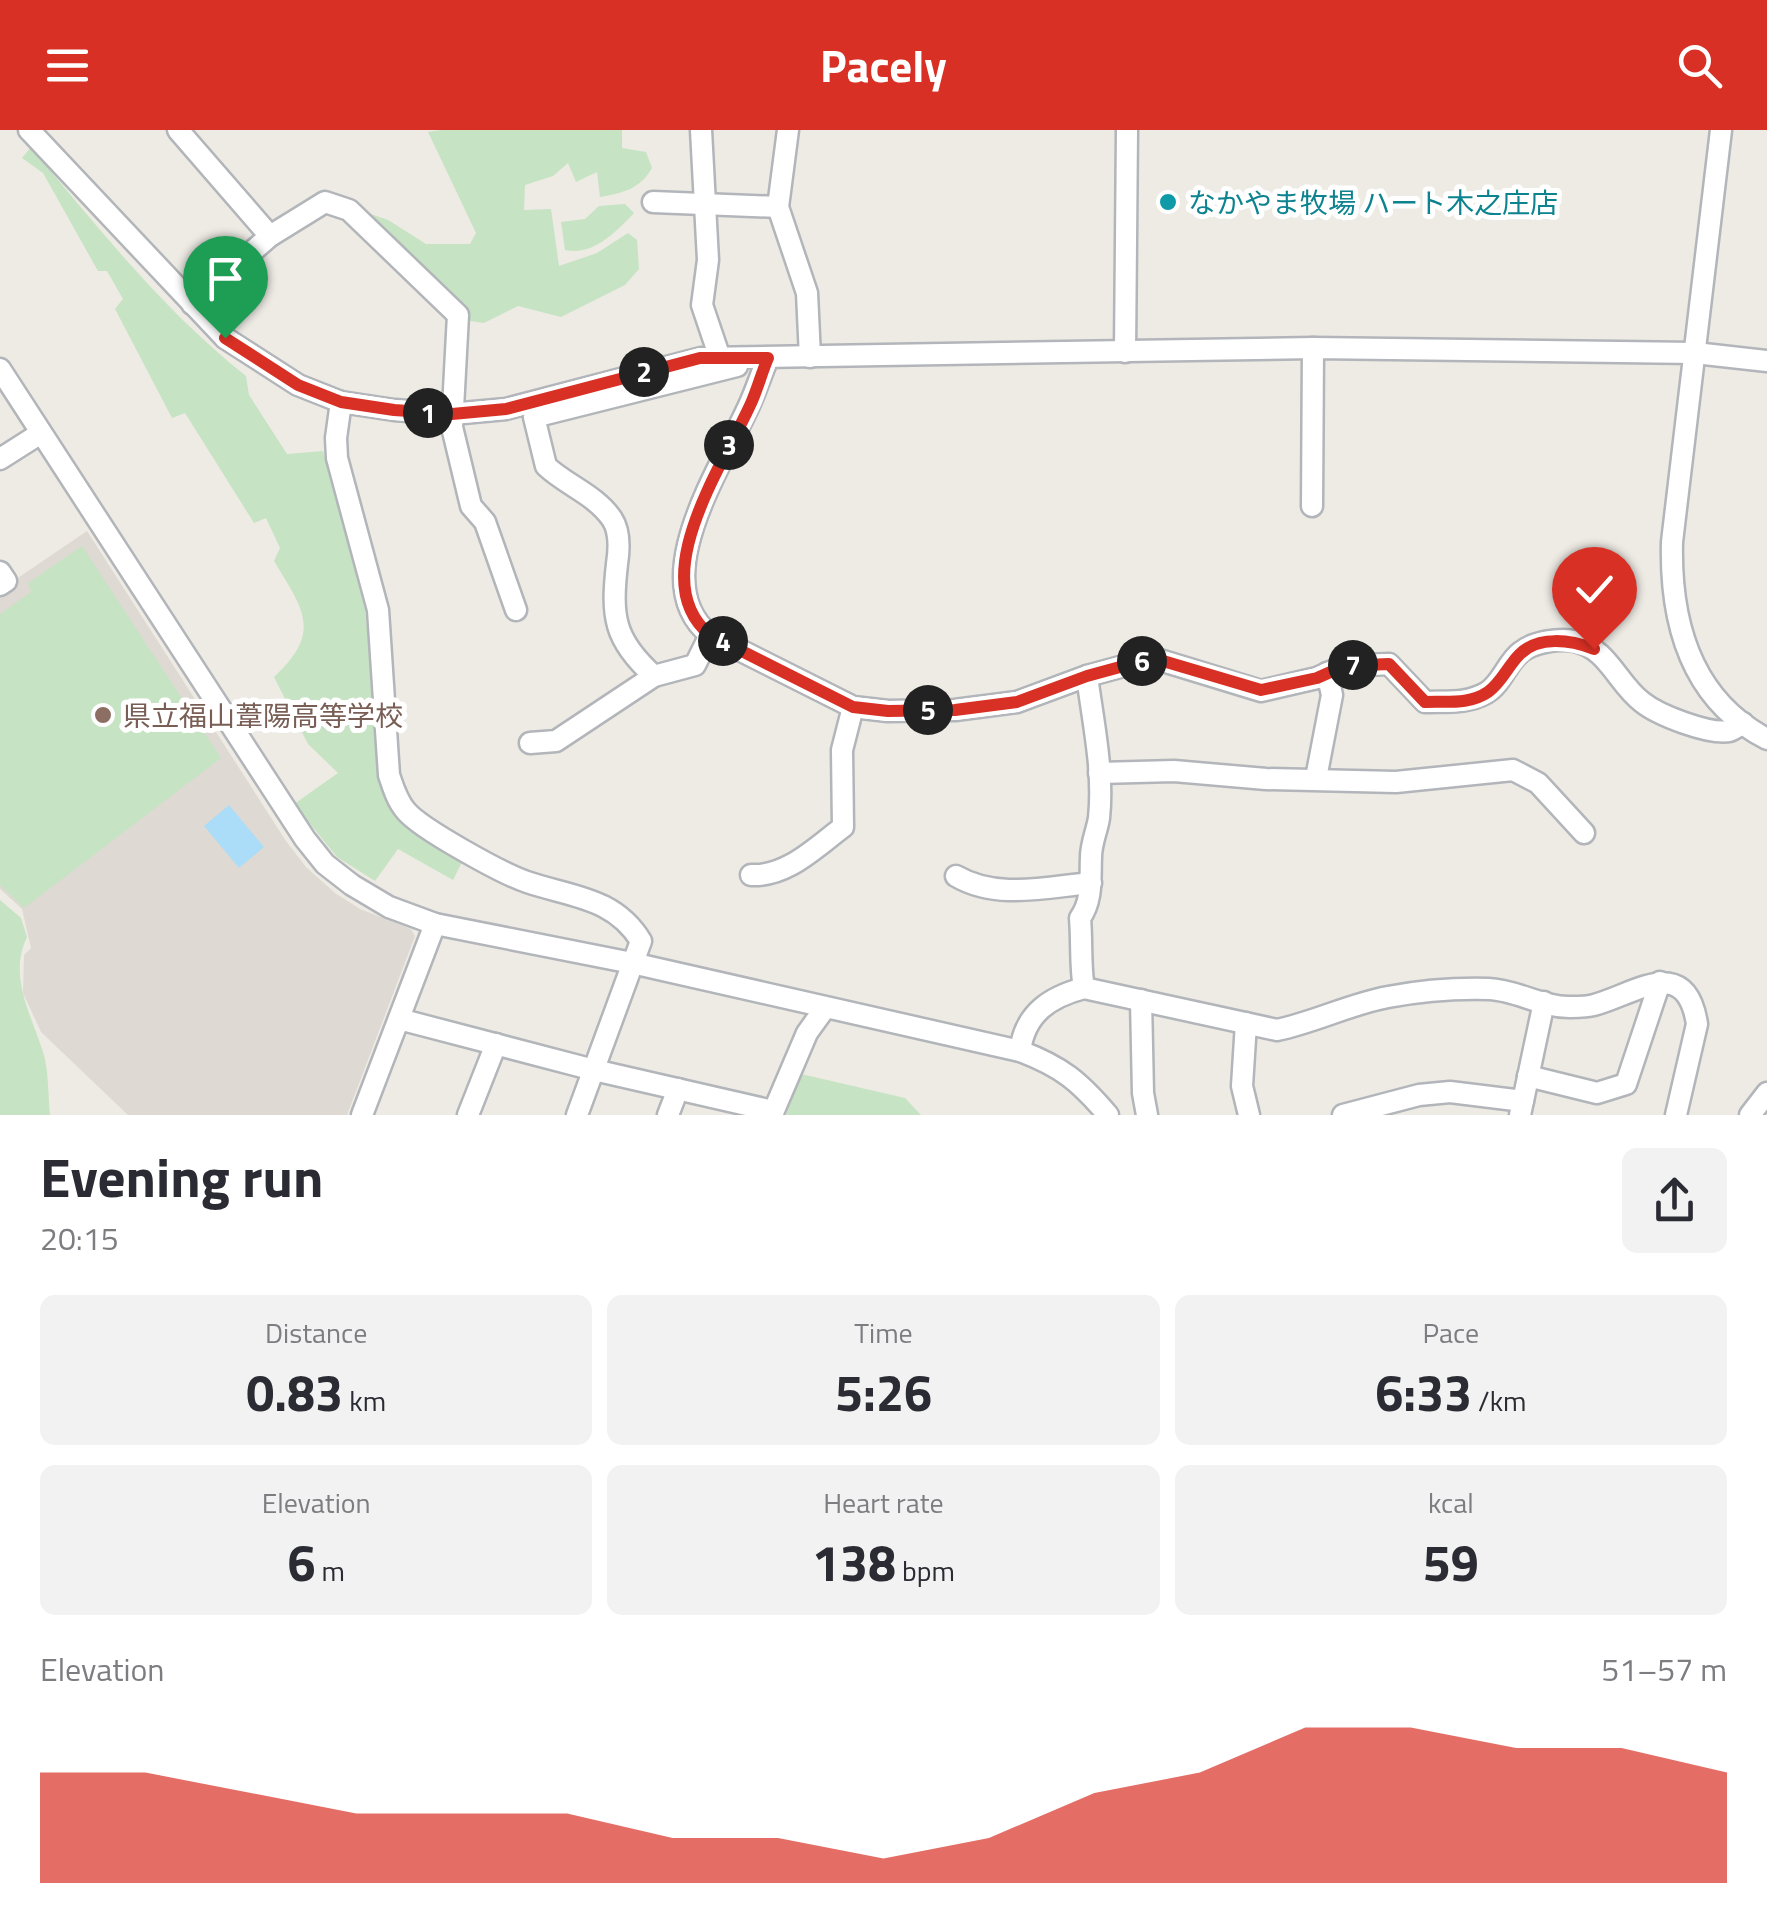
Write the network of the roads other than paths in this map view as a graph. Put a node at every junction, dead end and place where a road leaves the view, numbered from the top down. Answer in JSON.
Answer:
{"nodes":[{"id":1,"x":29,"y":130,"type":"edge"},
{"id":2,"x":178,"y":130,"type":"edge"},
{"id":3,"x":701,"y":130,"type":"edge"},
{"id":4,"x":788,"y":130,"type":"edge"},
{"id":5,"x":1127,"y":130,"type":"edge"},
{"id":6,"x":1721,"y":130,"type":"edge"},
{"id":7,"x":653,"y":202,"type":"dead end"},
{"id":8,"x":703,"y":204,"type":"junction"},
{"id":9,"x":778,"y":207,"type":"junction"},
{"id":10,"x":270,"y":236,"type":"junction"},
{"id":11,"x":192,"y":304,"type":"junction"},
{"id":12,"x":1312,"y":348,"type":"junction"},
{"id":13,"x":1125,"y":352,"type":"junction"},
{"id":14,"x":1694,"y":353,"type":"junction"},
{"id":15,"x":810,"y":357,"type":"junction"},
{"id":16,"x":768,"y":358,"type":"junction"},
{"id":17,"x":1767,"y":361,"type":"edge"},
{"id":18,"x":721,"y":363,"type":"junction"},
{"id":19,"x":0,"y":369,"type":"edge"},
{"id":20,"x":341,"y":402,"type":"junction"},
{"id":21,"x":452,"y":414,"type":"junction"},
{"id":22,"x":41,"y":432,"type":"junction"},
{"id":23,"x":0,"y":460,"type":"edge"},
{"id":24,"x":1312,"y":506,"type":"dead end"},
{"id":25,"x":0,"y":572,"type":"edge"},
{"id":26,"x":0,"y":585,"type":"edge"},
{"id":27,"x":516,"y":610,"type":"dead end"},
{"id":28,"x":710,"y":635,"type":"junction"},
{"id":29,"x":1327,"y":674,"type":"junction"},
{"id":30,"x":654,"y":676,"type":"junction"},
{"id":31,"x":1087,"y":676,"type":"junction"},
{"id":32,"x":853,"y":707,"type":"junction"},
{"id":33,"x":1743,"y":723,"type":"junction"},
{"id":34,"x":1767,"y":738,"type":"edge"},
{"id":35,"x":530,"y":743,"type":"dead end"},
{"id":36,"x":1099,"y":773,"type":"junction"},
{"id":37,"x":1316,"y":778,"type":"junction"},
{"id":38,"x":1584,"y":833,"type":"dead end"},
{"id":39,"x":751,"y":875,"type":"dead end"},
{"id":40,"x":956,"y":876,"type":"dead end"},
{"id":41,"x":1091,"y":883,"type":"junction"},
{"id":42,"x":435,"y":924,"type":"junction"},
{"id":43,"x":632,"y":963,"type":"junction"},
{"id":44,"x":1660,"y":982,"type":"junction"},
{"id":45,"x":1084,"y":988,"type":"junction"},
{"id":46,"x":1141,"y":1000,"type":"junction"},
{"id":47,"x":1544,"y":1002,"type":"junction"},
{"id":48,"x":825,"y":1008,"type":"junction"},
{"id":49,"x":399,"y":1018,"type":"junction"},
{"id":50,"x":1246,"y":1024,"type":"junction"},
{"id":51,"x":496,"y":1044,"type":"junction"},
{"id":52,"x":1020,"y":1051,"type":"junction"},
{"id":53,"x":594,"y":1070,"type":"junction"},
{"id":54,"x":1528,"y":1076,"type":"junction"},
{"id":55,"x":678,"y":1089,"type":"junction"},
{"id":56,"x":1767,"y":1093,"type":"edge"},
{"id":57,"x":1521,"y":1108,"type":"edge"},
{"id":58,"x":772,"y":1113,"type":"edge"},
{"id":59,"x":362,"y":1115,"type":"edge"},
{"id":60,"x":468,"y":1115,"type":"edge"},
{"id":61,"x":577,"y":1115,"type":"edge"},
{"id":62,"x":668,"y":1115,"type":"edge"},
{"id":63,"x":1108,"y":1115,"type":"edge"},
{"id":64,"x":1147,"y":1115,"type":"edge"},
{"id":65,"x":1250,"y":1115,"type":"edge"},
{"id":66,"x":1343,"y":1115,"type":"edge"},
{"id":67,"x":1676,"y":1115,"type":"edge"},
{"id":68,"x":1750,"y":1115,"type":"edge"}],
"edges":[{"from":1,"to":11,"type":"street"},
{"from":2,"to":10,"type":"street"},
{"from":3,"to":8,"type":"street"},
{"from":4,"to":9,"type":"street"},
{"from":5,"to":13,"type":"street"},
{"from":6,"to":14,"type":"street"},
{"from":7,"to":8,"type":"street"},
{"from":8,"to":9,"type":"street"},
{"from":8,"to":18,"type":"street"},
{"from":9,"to":15,"type":"street"},
{"from":10,"to":11,"type":"street"},
{"from":10,"to":21,"type":"street"},
{"from":11,"to":20,"type":"street"},
{"from":12,"to":13,"type":"street"},
{"from":12,"to":14,"type":"street"},
{"from":12,"to":24,"type":"street"},
{"from":13,"to":15,"type":"street"},
{"from":14,"to":17,"type":"street"},
{"from":14,"to":33,"type":"street"},
{"from":15,"to":16,"type":"street"},
{"from":16,"to":18,"type":"street"},
{"from":16,"to":28,"type":"street"},
{"from":18,"to":21,"type":"street"},
{"from":18,"to":30,"type":"street"},
{"from":19,"to":22,"type":"street"},
{"from":20,"to":21,"type":"street"},
{"from":20,"to":43,"type":"street"},
{"from":21,"to":27,"type":"street"},
{"from":22,"to":23,"type":"street"},
{"from":22,"to":42,"type":"street"},
{"from":25,"to":26,"type":"street"},
{"from":28,"to":30,"type":"street"},
{"from":28,"to":32,"type":"street"},
{"from":29,"to":31,"type":"street"},
{"from":29,"to":33,"type":"street"},
{"from":29,"to":37,"type":"street"},
{"from":30,"to":35,"type":"street"},
{"from":31,"to":32,"type":"street"},
{"from":31,"to":36,"type":"street"},
{"from":32,"to":39,"type":"street"},
{"from":33,"to":34,"type":"street"},
{"from":36,"to":37,"type":"street"},
{"from":36,"to":41,"type":"street"},
{"from":37,"to":38,"type":"street"},
{"from":40,"to":41,"type":"street"},
{"from":41,"to":45,"type":"street"},
{"from":42,"to":43,"type":"street"},
{"from":42,"to":49,"type":"street"},
{"from":43,"to":48,"type":"street"},
{"from":43,"to":53,"type":"street"},
{"from":44,"to":47,"type":"street"},
{"from":44,"to":54,"type":"street"},
{"from":44,"to":67,"type":"street"},
{"from":45,"to":46,"type":"street"},
{"from":45,"to":52,"type":"street"},
{"from":46,"to":50,"type":"street"},
{"from":46,"to":64,"type":"street"},
{"from":47,"to":50,"type":"street"},
{"from":47,"to":54,"type":"street"},
{"from":48,"to":52,"type":"street"},
{"from":48,"to":58,"type":"street"},
{"from":49,"to":51,"type":"street"},
{"from":49,"to":59,"type":"street"},
{"from":50,"to":65,"type":"street"},
{"from":51,"to":53,"type":"street"},
{"from":51,"to":60,"type":"street"},
{"from":52,"to":63,"type":"street"},
{"from":53,"to":55,"type":"street"},
{"from":53,"to":61,"type":"street"},
{"from":54,"to":57,"type":"street"},
{"from":55,"to":58,"type":"street"},
{"from":55,"to":62,"type":"street"},
{"from":56,"to":68,"type":"street"},
{"from":57,"to":66,"type":"street"}]}
